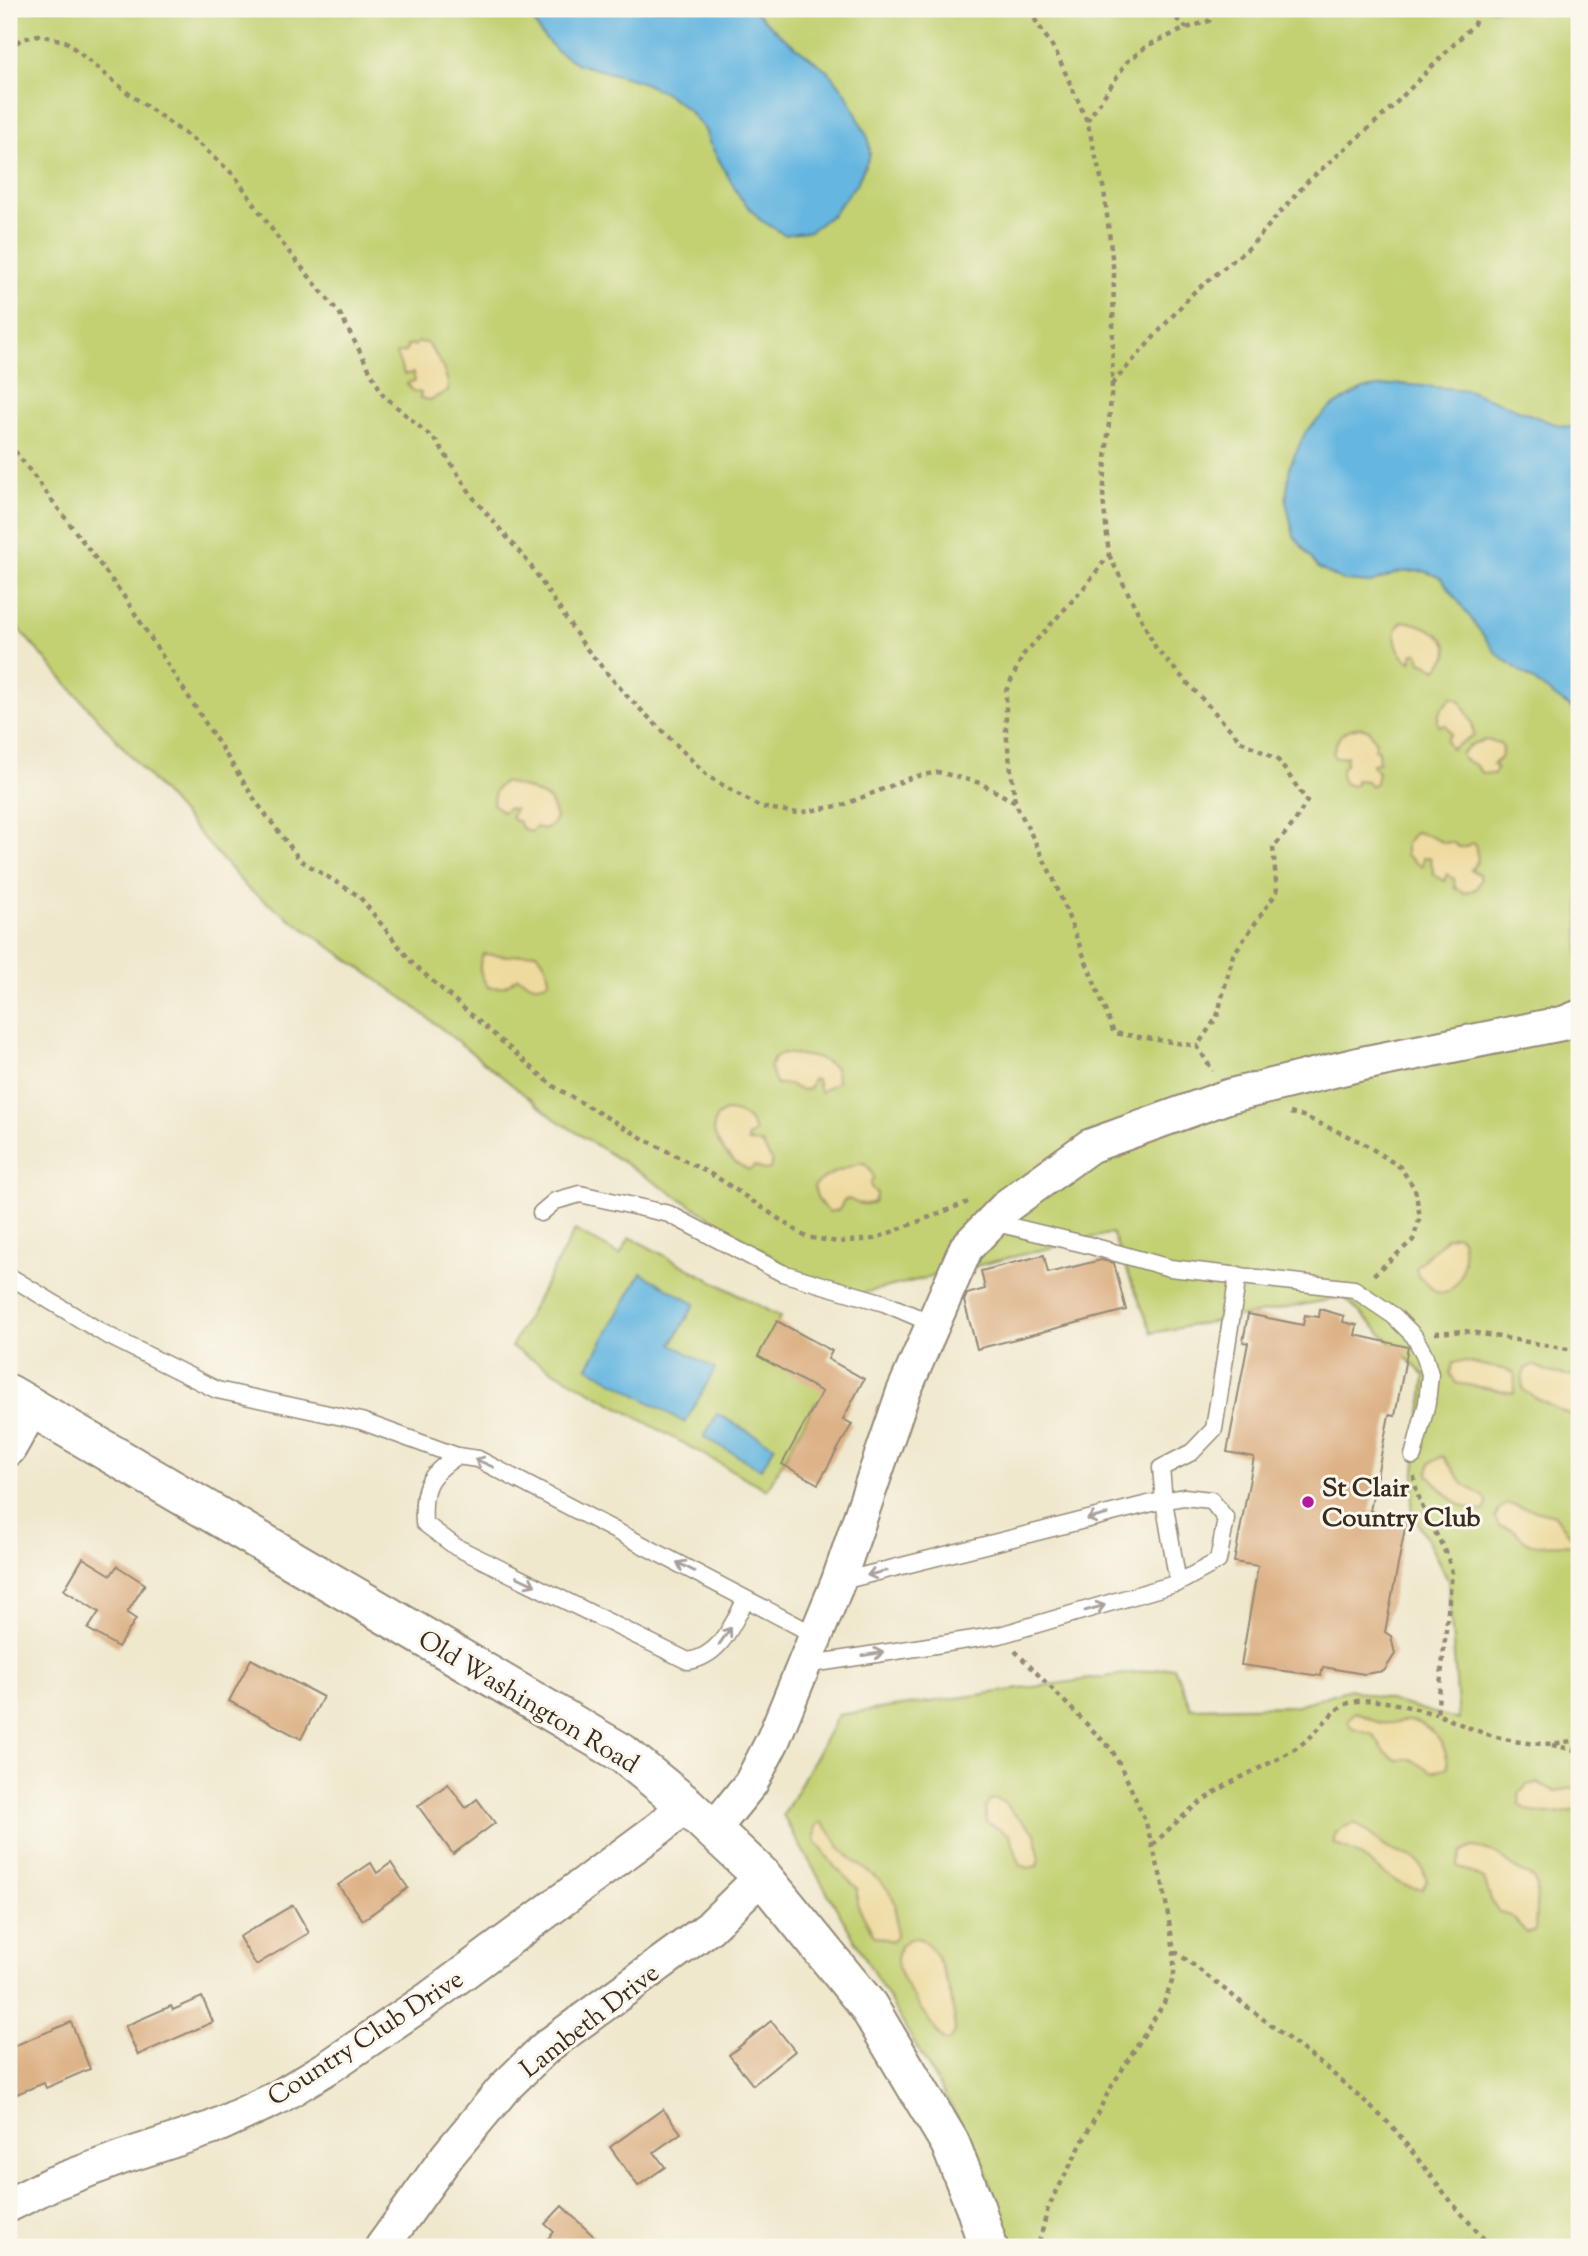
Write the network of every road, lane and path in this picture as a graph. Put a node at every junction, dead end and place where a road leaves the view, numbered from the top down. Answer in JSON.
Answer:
{"nodes":[{"id":1,"x":1028,"y":9,"type":"edge"},
{"id":2,"x":1171,"y":9,"type":"edge"},
{"id":3,"x":1219,"y":9,"type":"edge"},
{"id":4,"x":1479,"y":9,"type":"edge"},
{"id":5,"x":1187,"y":28,"type":"junction"},
{"id":6,"x":9,"y":49,"type":"edge"},
{"id":7,"x":1087,"y":121,"type":"junction"},
{"id":8,"x":1112,"y":384,"type":"junction"},
{"id":9,"x":9,"y":443,"type":"edge"},
{"id":10,"x":1109,"y":555,"type":"junction"},
{"id":11,"x":1015,"y":802,"type":"junction"},
{"id":12,"x":1579,"y":1017,"type":"edge"},
{"id":13,"x":1197,"y":1046,"type":"junction"},
{"id":14,"x":1228,"y":1096,"type":"junction"},
{"id":15,"x":1278,"y":1110,"type":"dead end"},
{"id":16,"x":541,"y":1213,"type":"dead end"},
{"id":17,"x":1000,"y":1214,"type":"junction"},
{"id":18,"x":1238,"y":1275,"type":"junction"},
{"id":19,"x":9,"y":1276,"type":"edge"},
{"id":20,"x":1354,"y":1289,"type":"junction"},
{"id":21,"x":933,"y":1324,"type":"junction"},
{"id":22,"x":1413,"y":1336,"type":"junction"},
{"id":23,"x":1579,"y":1351,"type":"edge"},
{"id":24,"x":21,"y":1400,"type":"edge"},
{"id":25,"x":9,"y":1449,"type":"edge"},
{"id":26,"x":457,"y":1456,"type":"junction"},
{"id":27,"x":1413,"y":1457,"type":"joint"},
{"id":28,"x":1164,"y":1501,"type":"junction"},
{"id":29,"x":838,"y":1583,"type":"junction"},
{"id":30,"x":1178,"y":1583,"type":"junction"},
{"id":31,"x":746,"y":1599,"type":"junction"},
{"id":32,"x":1000,"y":1635,"type":"junction"},
{"id":33,"x":810,"y":1650,"type":"junction"},
{"id":34,"x":1437,"y":1714,"type":"junction"},
{"id":35,"x":1579,"y":1740,"type":"edge"},
{"id":36,"x":1547,"y":1745,"type":"junction"},
{"id":37,"x":1579,"y":1751,"type":"edge"},
{"id":38,"x":685,"y":1804,"type":"junction"},
{"id":39,"x":713,"y":1830,"type":"junction"},
{"id":40,"x":1152,"y":1846,"type":"junction"},
{"id":41,"x":762,"y":1876,"type":"junction"},
{"id":42,"x":1174,"y":1951,"type":"junction"},
{"id":43,"x":9,"y":2205,"type":"edge"},
{"id":44,"x":382,"y":2247,"type":"edge"},
{"id":45,"x":988,"y":2247,"type":"edge"},
{"id":46,"x":1038,"y":2247,"type":"edge"},
{"id":47,"x":1491,"y":2247,"type":"edge"}],
"edges":[{"from":1,"to":7,"type":"path"},
{"from":2,"to":5,"type":"path"},
{"from":3,"to":5,"type":"path"},
{"from":4,"to":8,"type":"path"},
{"from":5,"to":7,"type":"path"},
{"from":6,"to":11,"type":"path"},
{"from":7,"to":8,"type":"path"},
{"from":8,"to":10,"type":"path"},
{"from":9,"to":17,"type":"path"},
{"from":10,"to":11,"type":"path"},
{"from":10,"to":13,"type":"path"},
{"from":11,"to":13,"type":"path"},
{"from":12,"to":14,"type":"street"},
{"from":13,"to":14,"type":"path"},
{"from":14,"to":17,"type":"street"},
{"from":15,"to":20,"type":"path"},
{"from":16,"to":21,"type":"lane"},
{"from":17,"to":18,"type":"lane"},
{"from":17,"to":21,"type":"street"},
{"from":18,"to":20,"type":"lane"},
{"from":18,"to":28,"type":"lane"},
{"from":19,"to":26,"type":"lane"},
{"from":20,"to":22,"type":"lane"},
{"from":21,"to":29,"type":"street"},
{"from":22,"to":23,"type":"path"},
{"from":22,"to":27,"type":"lane"},
{"from":24,"to":25,"type":"street"},
{"from":24,"to":38,"type":"street","name":"Old Washington Road"},
{"from":31,"to":26,"type":"lane","one_way":true},
{"from":26,"to":31,"type":"lane","one_way":true},
{"from":27,"to":34,"type":"path"},
{"from":28,"to":29,"type":"lane","one_way":true},
{"from":28,"to":30,"type":"lane"},
{"from":28,"to":30,"type":"lane"},
{"from":29,"to":33,"type":"street"},
{"from":32,"to":30,"type":"lane","one_way":true},
{"from":31,"to":33,"type":"lane"},
{"from":33,"to":32,"type":"lane","one_way":true},
{"from":32,"to":40,"type":"path"},
{"from":33,"to":39,"type":"street"},
{"from":34,"to":36,"type":"path"},
{"from":34,"to":40,"type":"path"},
{"from":35,"to":36,"type":"path"},
{"from":36,"to":37,"type":"path"},
{"from":38,"to":39,"type":"street","name":"Old Washington Road"},
{"from":38,"to":43,"type":"street","name":"Country Club Drive"},
{"from":39,"to":41,"type":"street","name":"Old Washington Road"},
{"from":40,"to":42,"type":"path"},
{"from":41,"to":44,"type":"street","name":"Lambeth Drive"},
{"from":41,"to":45,"type":"street","name":"Old Washington Road"},
{"from":42,"to":46,"type":"path"},
{"from":42,"to":47,"type":"path"}]}
